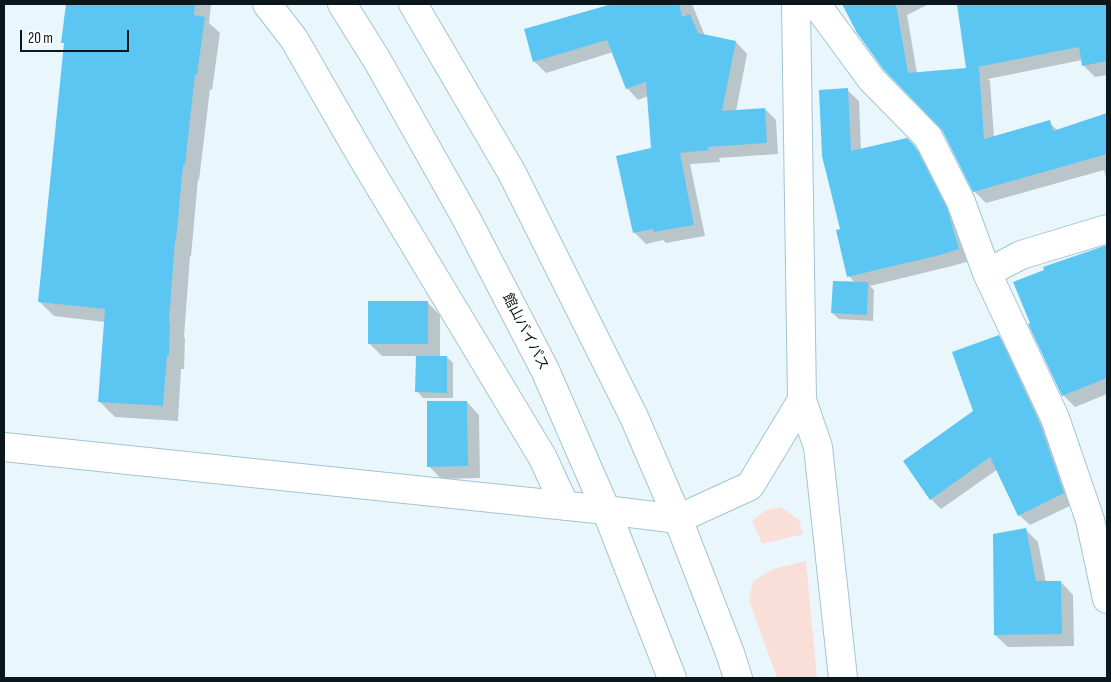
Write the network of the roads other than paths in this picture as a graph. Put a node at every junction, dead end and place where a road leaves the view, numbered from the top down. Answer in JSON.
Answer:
{"nodes":[{"id":1,"x":267,"y":4,"type":"edge"},
{"id":2,"x":342,"y":4,"type":"edge"},
{"id":3,"x":413,"y":4,"type":"edge"},
{"id":4,"x":796,"y":4,"type":"edge"},
{"id":5,"x":816,"y":4,"type":"edge"},
{"id":6,"x":1107,"y":229,"type":"edge"},
{"id":7,"x":987,"y":273,"type":"junction"},
{"id":8,"x":802,"y":400,"type":"junction"},
{"id":9,"x":4,"y":447,"type":"edge"},
{"id":10,"x":565,"y":506,"type":"junction"},
{"id":11,"x":606,"y":510,"type":"junction"},
{"id":12,"x":678,"y":519,"type":"junction"},
{"id":13,"x":1107,"y":599,"type":"edge"},
{"id":14,"x":672,"y":678,"type":"edge"},
{"id":15,"x":738,"y":678,"type":"edge"},
{"id":16,"x":843,"y":678,"type":"edge"}],
"edges":[{"from":1,"to":10,"type":"main road"},
{"from":2,"to":11,"type":"main road","name":"館山バイパス"},
{"from":3,"to":12,"type":"main road"},
{"from":4,"to":8,"type":"main road"},
{"from":5,"to":7,"type":"main road"},
{"from":6,"to":7,"type":"main road"},
{"from":7,"to":13,"type":"main road"},
{"from":8,"to":12,"type":"main road"},
{"from":8,"to":16,"type":"main road"},
{"from":9,"to":10,"type":"main road"},
{"from":10,"to":11,"type":"main road"},
{"from":11,"to":12,"type":"main road"},
{"from":11,"to":14,"type":"main road","name":"館山バイパス"},
{"from":12,"to":15,"type":"main road"}]}
